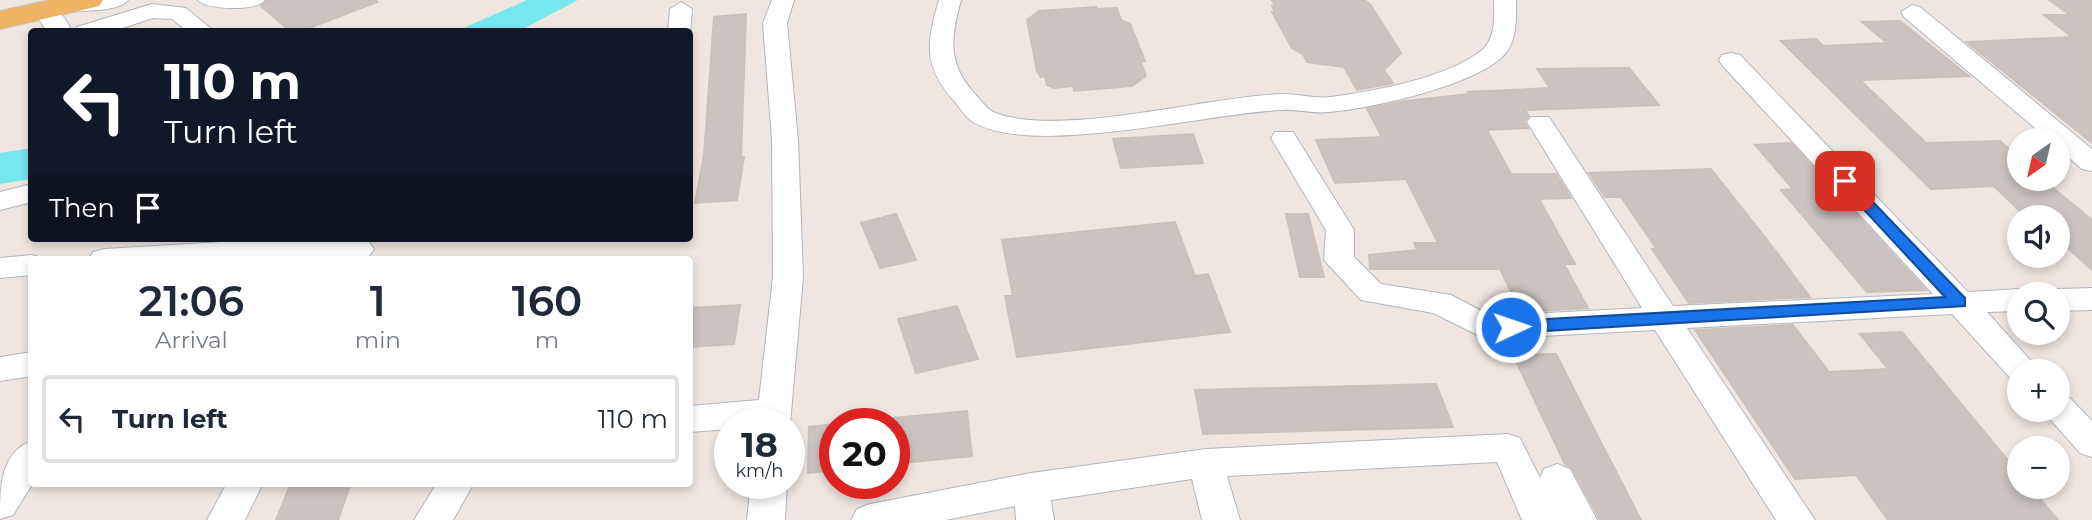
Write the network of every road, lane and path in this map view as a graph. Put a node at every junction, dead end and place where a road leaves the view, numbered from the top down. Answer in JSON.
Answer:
{"nodes":[{"id":1,"x":117,"y":0,"type":"edge"},
{"id":2,"x":209,"y":0,"type":"edge"},
{"id":3,"x":783,"y":0,"type":"edge"},
{"id":4,"x":950,"y":0,"type":"edge"},
{"id":5,"x":1505,"y":0,"type":"edge"},
{"id":6,"x":253,"y":1,"type":"edge"},
{"id":7,"x":80,"y":2,"type":"edge"},
{"id":8,"x":1912,"y":12,"type":"dead end"},
{"id":9,"x":0,"y":20,"type":"edge"},
{"id":10,"x":52,"y":21,"type":"edge"},
{"id":11,"x":98,"y":28,"type":"edge"},
{"id":12,"x":199,"y":28,"type":"edge"},
{"id":13,"x":1731,"y":60,"type":"dead end"},
{"id":14,"x":1540,"y":122,"type":"dead end"},
{"id":15,"x":1284,"y":138,"type":"dead end"},
{"id":16,"x":2092,"y":163,"type":"edge"},
{"id":17,"x":28,"y":194,"type":"edge"},
{"id":18,"x":0,"y":201,"type":"edge"},
{"id":19,"x":358,"y":249,"type":"edge"},
{"id":20,"x":153,"y":256,"type":"edge"},
{"id":21,"x":28,"y":265,"type":"edge"},
{"id":22,"x":0,"y":268,"type":"edge"},
{"id":23,"x":2092,"y":299,"type":"edge"},
{"id":24,"x":2007,"y":300,"type":"edge"},
{"id":25,"x":2070,"y":300,"type":"edge"},
{"id":26,"x":1959,"y":302,"type":"junction"},
{"id":27,"x":1664,"y":318,"type":"junction"},
{"id":28,"x":2013,"y":359,"type":"edge"},
{"id":29,"x":28,"y":365,"type":"edge"},
{"id":30,"x":0,"y":369,"type":"edge"},
{"id":31,"x":775,"y":408,"type":"edge"},
{"id":32,"x":693,"y":419,"type":"edge"},
{"id":33,"x":714,"y":419,"type":"edge"},
{"id":34,"x":2070,"y":420,"type":"edge"},
{"id":35,"x":2092,"y":443,"type":"edge"},
{"id":36,"x":28,"y":461,"type":"edge"},
{"id":37,"x":1206,"y":463,"type":"junction"},
{"id":38,"x":1558,"y":479,"type":"dead end"},
{"id":39,"x":242,"y":487,"type":"edge"},
{"id":40,"x":454,"y":487,"type":"edge"},
{"id":41,"x":768,"y":499,"type":"edge"},
{"id":42,"x":0,"y":504,"type":"edge"},
{"id":43,"x":1033,"y":504,"type":"edge"},
{"id":44,"x":226,"y":520,"type":"edge"},
{"id":45,"x":433,"y":520,"type":"edge"},
{"id":46,"x":766,"y":520,"type":"edge"},
{"id":47,"x":870,"y":520,"type":"edge"},
{"id":48,"x":1221,"y":520,"type":"edge"},
{"id":49,"x":1541,"y":520,"type":"edge"},
{"id":50,"x":1578,"y":520,"type":"edge"},
{"id":51,"x":1796,"y":520,"type":"edge"}],
"edges":[{"from":1,"to":7,"type":"lane"},
{"from":2,"to":6,"type":"lane"},
{"from":3,"to":31,"type":"lane"},
{"from":4,"to":5,"type":"lane"},
{"from":7,"to":10,"type":"main road"},
{"from":8,"to":16,"type":"lane"},
{"from":9,"to":10,"type":"main road"},
{"from":11,"to":12,"type":"lane"},
{"from":13,"to":26,"type":"lane"},
{"from":14,"to":27,"type":"lane"},
{"from":15,"to":27,"type":"lane"},
{"from":17,"to":18,"type":"lane"},
{"from":19,"to":20,"type":"lane"},
{"from":21,"to":22,"type":"lane"},
{"from":23,"to":25,"type":"lane"},
{"from":24,"to":26,"type":"lane"},
{"from":26,"to":27,"type":"lane"},
{"from":26,"to":28,"type":"lane"},
{"from":27,"to":51,"type":"lane"},
{"from":29,"to":30,"type":"lane"},
{"from":32,"to":33,"type":"lane"},
{"from":34,"to":35,"type":"lane"},
{"from":36,"to":42,"type":"lane"},
{"from":37,"to":43,"type":"lane"},
{"from":37,"to":48,"type":"lane"},
{"from":37,"to":49,"type":"lane"},
{"from":38,"to":50,"type":"lane"},
{"from":39,"to":44,"type":"lane"},
{"from":40,"to":45,"type":"lane"},
{"from":41,"to":46,"type":"lane"},
{"from":43,"to":47,"type":"lane"}]}
